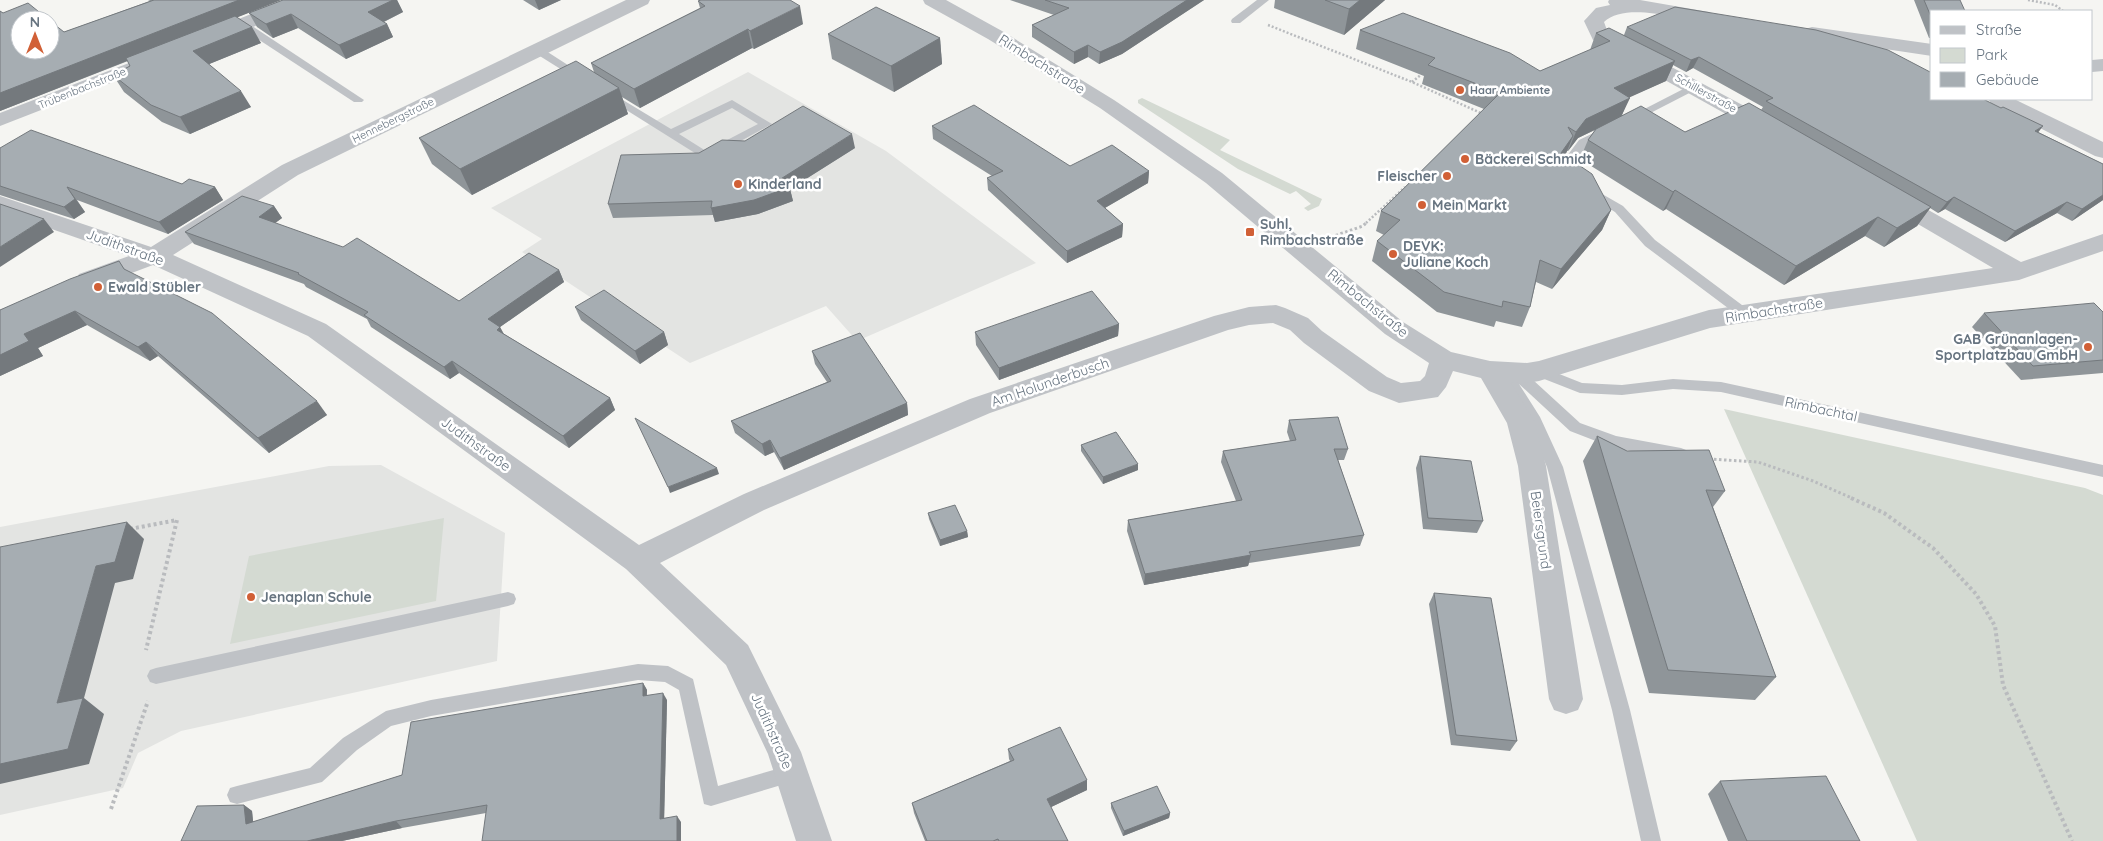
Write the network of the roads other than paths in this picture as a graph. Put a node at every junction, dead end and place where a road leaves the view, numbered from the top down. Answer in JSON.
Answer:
{"nodes":[{"id":1,"x":303,"y":0,"type":"edge"},
{"id":2,"x":641,"y":0,"type":"edge"},
{"id":3,"x":932,"y":0,"type":"edge"},
{"id":4,"x":1264,"y":0,"type":"edge"},
{"id":5,"x":1610,"y":0,"type":"edge"},
{"id":6,"x":1634,"y":6,"type":"junction"},
{"id":7,"x":1240,"y":18,"type":"road end"},
{"id":8,"x":1720,"y":19,"type":"edge"},
{"id":9,"x":242,"y":24,"type":"junction"},
{"id":10,"x":1798,"y":31,"type":"edge"},
{"id":11,"x":197,"y":42,"type":"edge"},
{"id":12,"x":1894,"y":46,"type":"junction"},
{"id":13,"x":1930,"y":50,"type":"edge"},
{"id":14,"x":539,"y":51,"type":"junction"},
{"id":15,"x":160,"y":57,"type":"edge"},
{"id":16,"x":1930,"y":65,"type":"edge"},
{"id":17,"x":1695,"y":86,"type":"junction"},
{"id":18,"x":358,"y":100,"type":"dead end"},
{"id":19,"x":2000,"y":100,"type":"edge"},
{"id":20,"x":2,"y":117,"type":"edge"},
{"id":21,"x":672,"y":133,"type":"junction"},
{"id":22,"x":1789,"y":140,"type":"edge"},
{"id":23,"x":2103,"y":151,"type":"edge"},
{"id":24,"x":1874,"y":189,"type":"edge"},
{"id":25,"x":0,"y":203,"type":"edge"},
{"id":26,"x":2103,"y":242,"type":"edge"},
{"id":27,"x":154,"y":256,"type":"junction"},
{"id":28,"x":2019,"y":272,"type":"junction"},
{"id":29,"x":64,"y":290,"type":"edge"},
{"id":30,"x":1745,"y":314,"type":"junction"},
{"id":31,"x":1444,"y":359,"type":"junction"},
{"id":32,"x":1512,"y":372,"type":"junction"},
{"id":33,"x":1704,"y":458,"type":"edge"},
{"id":34,"x":2103,"y":471,"type":"edge"},
{"id":35,"x":637,"y":560,"type":"junction"},
{"id":36,"x":508,"y":599,"type":"dead end"},
{"id":37,"x":156,"y":676,"type":"road end"},
{"id":38,"x":1566,"y":699,"type":"dead end"},
{"id":39,"x":792,"y":774,"type":"junction"},
{"id":40,"x":237,"y":795,"type":"dead end"},
{"id":41,"x":814,"y":841,"type":"edge"},
{"id":42,"x":1651,"y":841,"type":"edge"}],
"edges":[{"from":1,"to":9,"type":"street"},
{"from":2,"to":14,"type":"street","name":"Hennebergstraße"},
{"from":3,"to":31,"type":"street","name":"Rimbachstraße"},
{"from":4,"to":7,"type":"lane"},
{"from":5,"to":6,"type":"street"},
{"from":6,"to":8,"type":"street"},
{"from":6,"to":17,"type":"street","name":"Schillerstraße"},
{"from":9,"to":11,"type":"street"},
{"from":9,"to":18,"type":"lane"},
{"from":10,"to":12,"type":"street"},
{"from":12,"to":13,"type":"street"},
{"from":12,"to":16,"type":"street"},
{"from":14,"to":21,"type":"lane"},
{"from":14,"to":27,"type":"street","name":"Hennebergstraße"},
{"from":15,"to":20,"type":"street","name":"Trübenbachstraße"},
{"from":17,"to":22,"type":"street","name":"Schillerstraße"},
{"from":17,"to":30,"type":"lane"},
{"from":19,"to":23,"type":"street"},
{"from":21,"to":21,"type":"lane"},
{"from":24,"to":28,"type":"street"},
{"from":25,"to":27,"type":"street","name":"Judithstraße"},
{"from":26,"to":28,"type":"street","name":"Rimbachstraße"},
{"from":27,"to":29,"type":"street","name":"Hennebergstraße"},
{"from":27,"to":35,"type":"street","name":"Judithstraße"},
{"from":28,"to":30,"type":"street","name":"Rimbachstraße"},
{"from":30,"to":32,"type":"street","name":"Rimbachstraße"},
{"from":31,"to":32,"type":"street","name":"Rimbachstraße"},
{"from":31,"to":35,"type":"street","name":"Am Holunderbusch"},
{"from":32,"to":33,"type":"lane"},
{"from":32,"to":34,"type":"lane","name":"Rimbachtal"},
{"from":32,"to":38,"type":"street","name":"Beiersgrund"},
{"from":32,"to":42,"type":"lane"},
{"from":35,"to":39,"type":"street","name":"Judithstraße"},
{"from":36,"to":37,"type":"lane"},
{"from":39,"to":40,"type":"lane"},
{"from":39,"to":41,"type":"street","name":"Judithstraße"}]}
